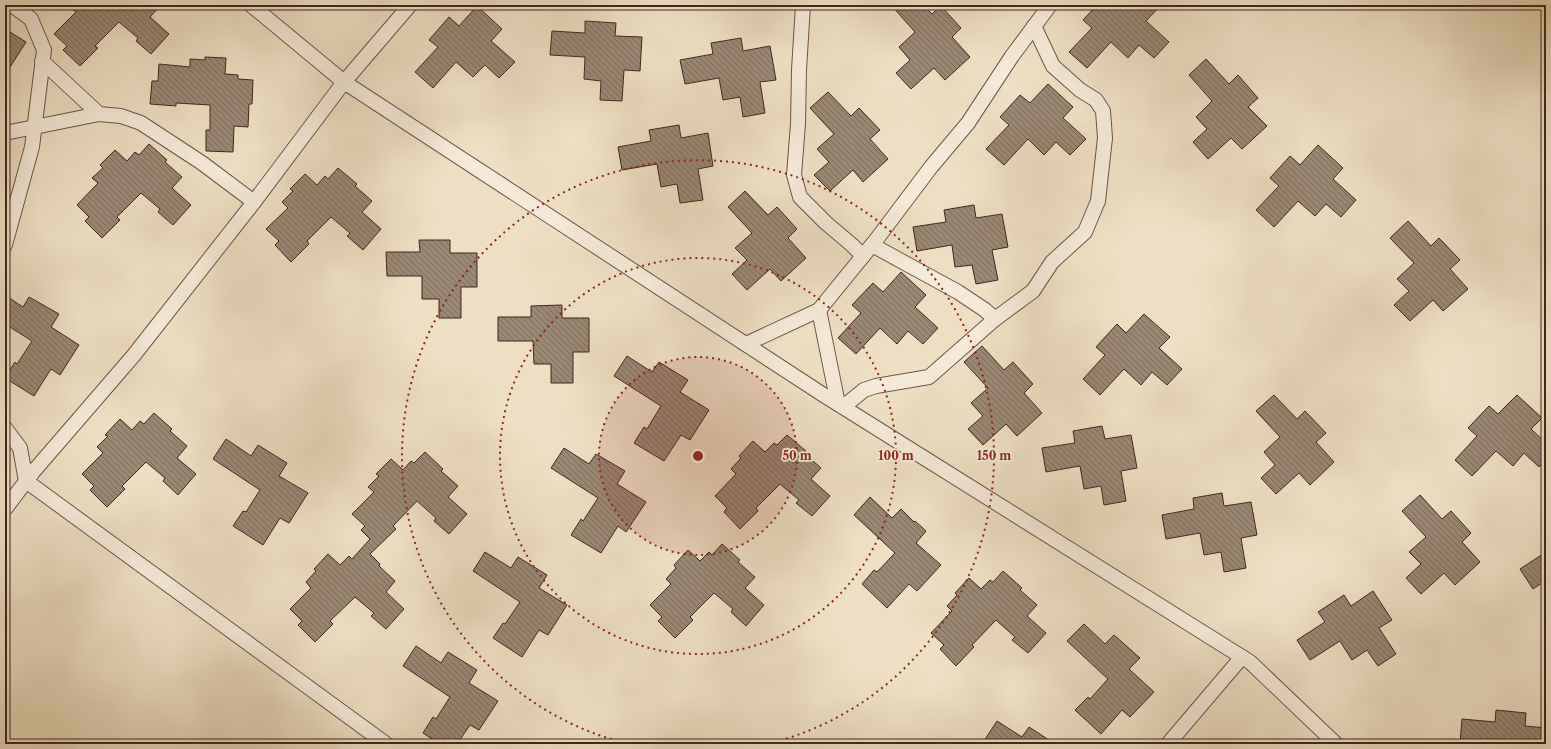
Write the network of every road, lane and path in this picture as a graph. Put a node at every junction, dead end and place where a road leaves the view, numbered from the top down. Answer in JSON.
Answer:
{"nodes":[{"id":1,"x":12,"y":5,"type":"edge"},
{"id":2,"x":251,"y":5,"type":"edge"},
{"id":3,"x":410,"y":5,"type":"edge"},
{"id":4,"x":803,"y":5,"type":"edge"},
{"id":5,"x":1050,"y":5,"type":"edge"},
{"id":6,"x":1034,"y":26,"type":"junction"},
{"id":7,"x":42,"y":61,"type":"junction"},
{"id":8,"x":344,"y":82,"type":"junction"},
{"id":9,"x":99,"y":114,"type":"junction"},
{"id":10,"x":34,"y":126,"type":"junction"},
{"id":11,"x":5,"y":133,"type":"edge"},
{"id":12,"x":254,"y":202,"type":"junction"},
{"id":13,"x":5,"y":245,"type":"edge"},
{"id":14,"x":872,"y":245,"type":"junction"},
{"id":15,"x":863,"y":256,"type":"junction"},
{"id":16,"x":819,"y":310,"type":"junction"},
{"id":17,"x":995,"y":319,"type":"junction"},
{"id":18,"x":746,"y":344,"type":"junction"},
{"id":19,"x":840,"y":405,"type":"junction"},
{"id":20,"x":5,"y":428,"type":"edge"},
{"id":21,"x":26,"y":480,"type":"junction"},
{"id":22,"x":5,"y":509,"type":"edge"},
{"id":23,"x":1242,"y":657,"type":"junction"},
{"id":24,"x":386,"y":744,"type":"edge"},
{"id":25,"x":1168,"y":744,"type":"edge"},
{"id":26,"x":1336,"y":744,"type":"edge"}],
"edges":[{"from":1,"to":7,"type":"street"},
{"from":2,"to":8,"type":"street"},
{"from":3,"to":8,"type":"street"},
{"from":4,"to":15,"type":"street"},
{"from":5,"to":6,"type":"street"},
{"from":6,"to":14,"type":"street"},
{"from":6,"to":17,"type":"street"},
{"from":7,"to":9,"type":"street"},
{"from":7,"to":10,"type":"street"},
{"from":8,"to":12,"type":"street"},
{"from":8,"to":18,"type":"street"},
{"from":9,"to":10,"type":"street"},
{"from":9,"to":12,"type":"street"},
{"from":10,"to":11,"type":"street"},
{"from":10,"to":13,"type":"street"},
{"from":12,"to":21,"type":"street"},
{"from":14,"to":15,"type":"street"},
{"from":14,"to":17,"type":"street"},
{"from":15,"to":16,"type":"street"},
{"from":16,"to":18,"type":"street"},
{"from":16,"to":19,"type":"street"},
{"from":17,"to":19,"type":"street"},
{"from":18,"to":19,"type":"street"},
{"from":19,"to":23,"type":"street"},
{"from":20,"to":21,"type":"street"},
{"from":21,"to":22,"type":"street"},
{"from":21,"to":24,"type":"street"},
{"from":23,"to":25,"type":"street"},
{"from":23,"to":26,"type":"street"}]}
